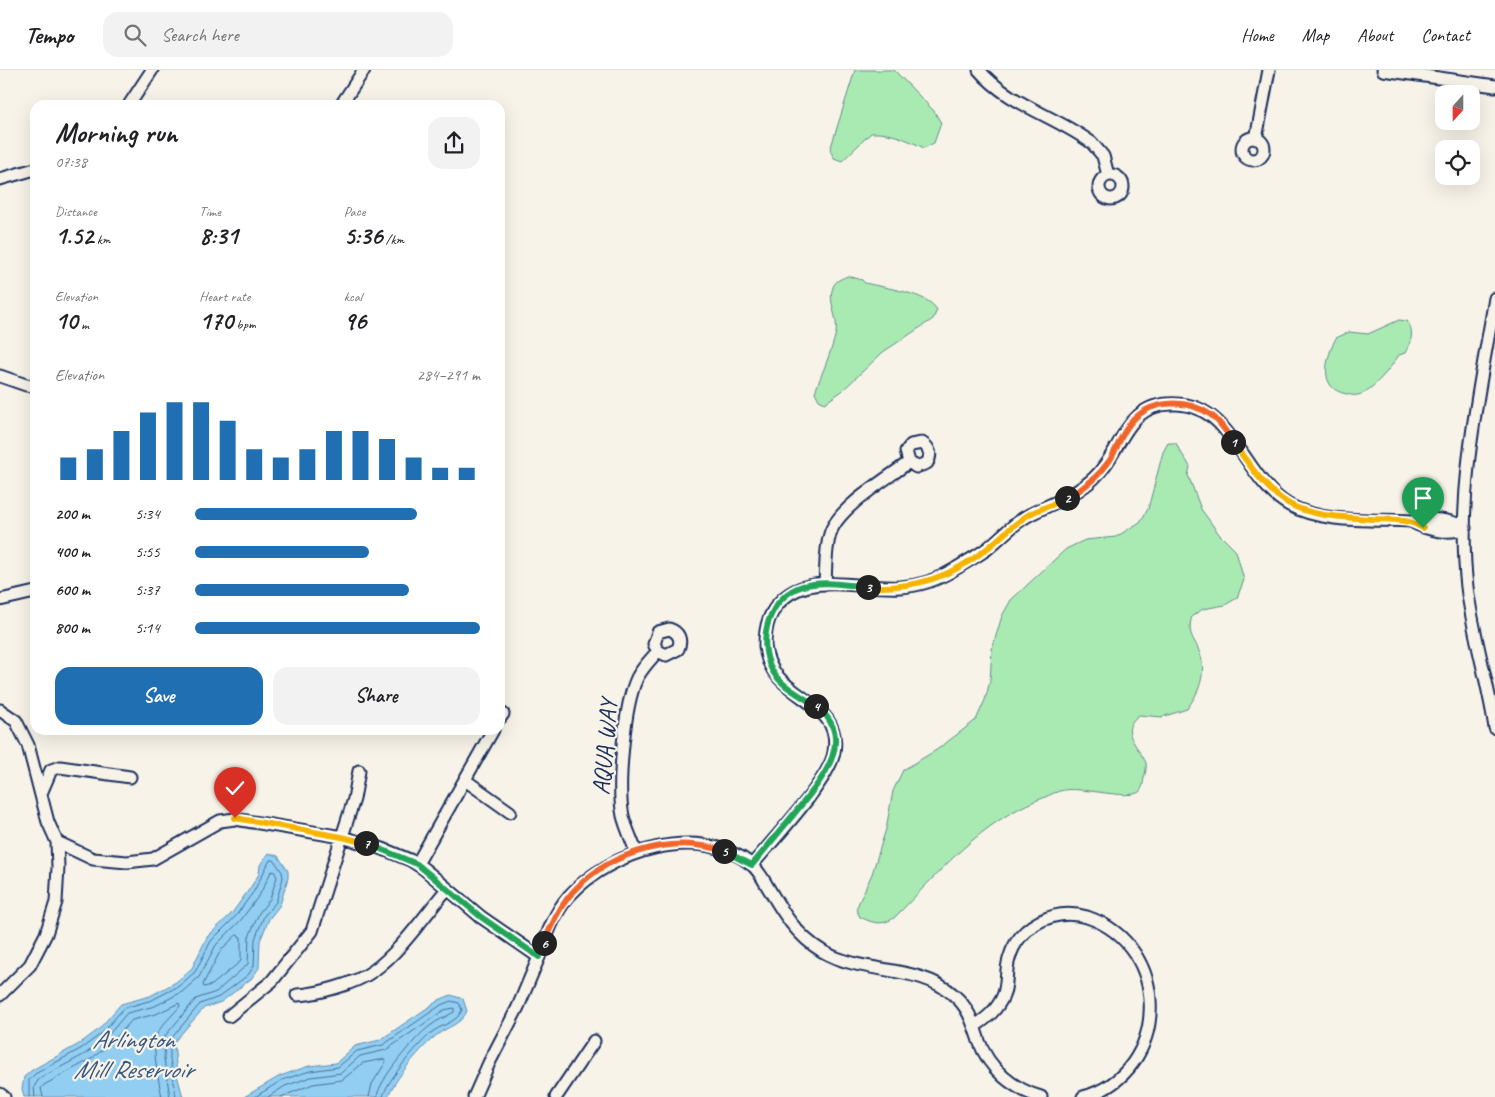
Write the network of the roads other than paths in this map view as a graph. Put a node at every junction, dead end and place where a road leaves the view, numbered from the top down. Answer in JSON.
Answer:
{"nodes":[{"id":1,"x":152,"y":70,"type":"edge"},
{"id":2,"x":364,"y":70,"type":"edge"},
{"id":3,"x":979,"y":70,"type":"edge"},
{"id":4,"x":1270,"y":70,"type":"edge"},
{"id":5,"x":1383,"y":70,"type":"edge"},
{"id":6,"x":1495,"y":86,"type":"edge"},
{"id":7,"x":132,"y":100,"type":"edge"},
{"id":8,"x":344,"y":100,"type":"edge"},
{"id":9,"x":1256,"y":139,"type":"dead end"},
{"id":10,"x":30,"y":170,"type":"edge"},
{"id":11,"x":1108,"y":175,"type":"dead end"},
{"id":12,"x":0,"y":179,"type":"edge"},
{"id":13,"x":1495,"y":298,"type":"edge"},
{"id":14,"x":0,"y":376,"type":"edge"},
{"id":15,"x":30,"y":385,"type":"edge"},
{"id":16,"x":909,"y":462,"type":"dead end"},
{"id":17,"x":1465,"y":528,"type":"junction"},
{"id":18,"x":825,"y":584,"type":"junction"},
{"id":19,"x":30,"y":593,"type":"edge"},
{"id":20,"x":0,"y":600,"type":"edge"},
{"id":21,"x":658,"y":651,"type":"dead end"},
{"id":22,"x":0,"y":710,"type":"edge"},
{"id":23,"x":1495,"y":728,"type":"edge"},
{"id":24,"x":490,"y":735,"type":"edge"},
{"id":25,"x":359,"y":771,"type":"dead end"},
{"id":26,"x":130,"y":777,"type":"dead end"},
{"id":27,"x":465,"y":780,"type":"junction"},
{"id":28,"x":42,"y":791,"type":"junction"},
{"id":29,"x":510,"y":812,"type":"dead end"},
{"id":30,"x":342,"y":837,"type":"junction"},
{"id":31,"x":57,"y":842,"type":"junction"},
{"id":32,"x":636,"y":852,"type":"junction"},
{"id":33,"x":417,"y":864,"type":"junction"},
{"id":34,"x":752,"y":865,"type":"junction"},
{"id":35,"x":447,"y":889,"type":"junction"},
{"id":36,"x":539,"y":957,"type":"junction"},
{"id":37,"x":0,"y":995,"type":"edge"},
{"id":38,"x":297,"y":995,"type":"dead end"},
{"id":39,"x":229,"y":1016,"type":"dead end"},
{"id":40,"x":974,"y":1026,"type":"junction"},
{"id":41,"x":594,"y":1041,"type":"dead end"},
{"id":42,"x":0,"y":1094,"type":"edge"},
{"id":43,"x":4,"y":1097,"type":"edge"},
{"id":44,"x":474,"y":1097,"type":"edge"},
{"id":45,"x":556,"y":1097,"type":"edge"},
{"id":46,"x":1041,"y":1097,"type":"edge"},
{"id":47,"x":1082,"y":1097,"type":"edge"}],
"edges":[{"from":1,"to":7,"type":"street"},
{"from":2,"to":8,"type":"street"},
{"from":3,"to":11,"type":"street"},
{"from":4,"to":9,"type":"street"},
{"from":5,"to":6,"type":"street"},
{"from":10,"to":12,"type":"street"},
{"from":13,"to":17,"type":"street"},
{"from":14,"to":15,"type":"street"},
{"from":16,"to":18,"type":"street"},
{"from":17,"to":18,"type":"street"},
{"from":17,"to":23,"type":"street"},
{"from":18,"to":34,"type":"street"},
{"from":19,"to":20,"type":"street"},
{"from":21,"to":32,"type":"street","name":"AQUA WAY"},
{"from":22,"to":28,"type":"street"},
{"from":24,"to":27,"type":"street"},
{"from":25,"to":30,"type":"street"},
{"from":26,"to":28,"type":"street"},
{"from":27,"to":29,"type":"street"},
{"from":27,"to":33,"type":"street"},
{"from":28,"to":31,"type":"street"},
{"from":30,"to":31,"type":"street"},
{"from":30,"to":33,"type":"street"},
{"from":30,"to":39,"type":"street"},
{"from":31,"to":37,"type":"street"},
{"from":32,"to":34,"type":"street"},
{"from":32,"to":36,"type":"street"},
{"from":33,"to":35,"type":"street"},
{"from":34,"to":40,"type":"street"},
{"from":35,"to":36,"type":"street"},
{"from":35,"to":38,"type":"street"},
{"from":36,"to":44,"type":"street"},
{"from":40,"to":46,"type":"street"},
{"from":40,"to":47,"type":"street"},
{"from":41,"to":45,"type":"street"},
{"from":42,"to":43,"type":"street"}]}
